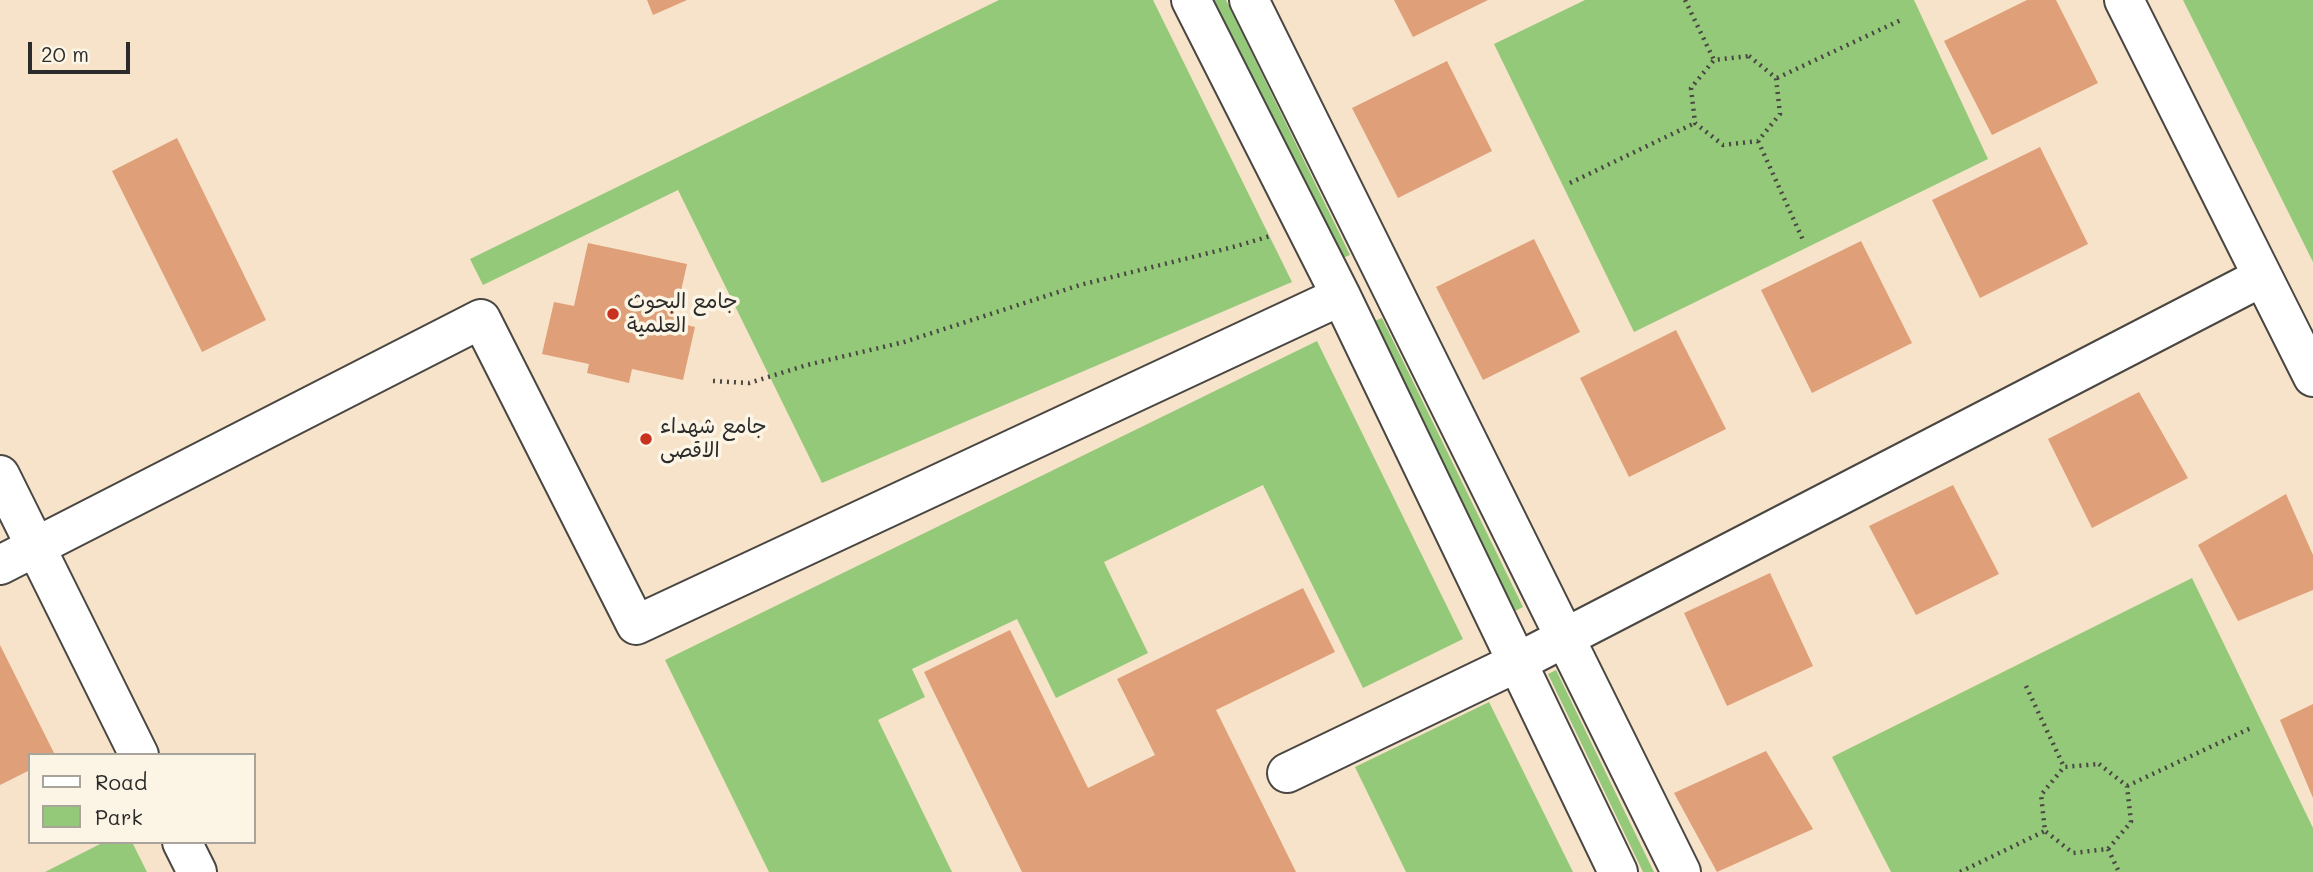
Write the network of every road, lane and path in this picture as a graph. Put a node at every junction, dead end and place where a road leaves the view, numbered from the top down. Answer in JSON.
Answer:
{"nodes":[{"id":1,"x":1191,"y":0,"type":"edge"},
{"id":2,"x":1249,"y":0,"type":"edge"},
{"id":3,"x":1685,"y":0,"type":"edge"},
{"id":4,"x":2124,"y":0,"type":"edge"},
{"id":5,"x":1903,"y":19,"type":"dead end"},
{"id":6,"x":1714,"y":60,"type":"junction"},
{"id":7,"x":1776,"y":78,"type":"junction"},
{"id":8,"x":1695,"y":123,"type":"junction"},
{"id":9,"x":1758,"y":141,"type":"junction"},
{"id":10,"x":1570,"y":183,"type":"dead end"},
{"id":11,"x":1304,"y":225,"type":"junction"},
{"id":12,"x":1803,"y":240,"type":"dead end"},
{"id":13,"x":2262,"y":277,"type":"junction"},
{"id":14,"x":1341,"y":296,"type":"junction"},
{"id":15,"x":2313,"y":377,"type":"edge"},
{"id":16,"x":713,"y":381,"type":"dead end"},
{"id":17,"x":0,"y":475,"type":"edge"},
{"id":18,"x":36,"y":547,"type":"junction"},
{"id":19,"x":0,"y":565,"type":"edge"},
{"id":20,"x":1564,"y":638,"type":"junction"},
{"id":21,"x":1516,"y":663,"type":"junction"},
{"id":22,"x":2026,"y":686,"type":"dead end"},
{"id":23,"x":2253,"y":727,"type":"dead end"},
{"id":24,"x":138,"y":753,"type":"edge"},
{"id":25,"x":2064,"y":767,"type":"junction"},
{"id":26,"x":1287,"y":773,"type":"dead end"},
{"id":27,"x":2127,"y":786,"type":"junction"},
{"id":28,"x":2045,"y":831,"type":"junction"},
{"id":29,"x":183,"y":844,"type":"edge"},
{"id":30,"x":2108,"y":849,"type":"junction"},
{"id":31,"x":197,"y":872,"type":"edge"},
{"id":32,"x":1618,"y":872,"type":"edge"},
{"id":33,"x":1681,"y":872,"type":"edge"},
{"id":34,"x":1960,"y":872,"type":"edge"},
{"id":35,"x":2119,"y":872,"type":"edge"}],
"edges":[{"from":1,"to":11,"type":"street"},
{"from":2,"to":20,"type":"street"},
{"from":3,"to":6,"type":"path"},
{"from":4,"to":13,"type":"street"},
{"from":5,"to":7,"type":"path"},
{"from":6,"to":7,"type":"path"},
{"from":6,"to":8,"type":"path"},
{"from":7,"to":9,"type":"path"},
{"from":8,"to":9,"type":"path"},
{"from":8,"to":10,"type":"path"},
{"from":9,"to":12,"type":"path"},
{"from":11,"to":14,"type":"street"},
{"from":11,"to":16,"type":"path"},
{"from":13,"to":15,"type":"street"},
{"from":13,"to":20,"type":"street"},
{"from":14,"to":18,"type":"street"},
{"from":14,"to":21,"type":"street"},
{"from":17,"to":18,"type":"street"},
{"from":18,"to":19,"type":"street"},
{"from":18,"to":24,"type":"street"},
{"from":20,"to":21,"type":"street"},
{"from":20,"to":33,"type":"street"},
{"from":21,"to":26,"type":"street"},
{"from":21,"to":32,"type":"street"},
{"from":22,"to":25,"type":"path"},
{"from":23,"to":27,"type":"path"},
{"from":25,"to":27,"type":"path"},
{"from":25,"to":28,"type":"path"},
{"from":27,"to":30,"type":"path"},
{"from":28,"to":30,"type":"path"},
{"from":28,"to":34,"type":"path"},
{"from":29,"to":31,"type":"street"},
{"from":30,"to":35,"type":"path"}]}
